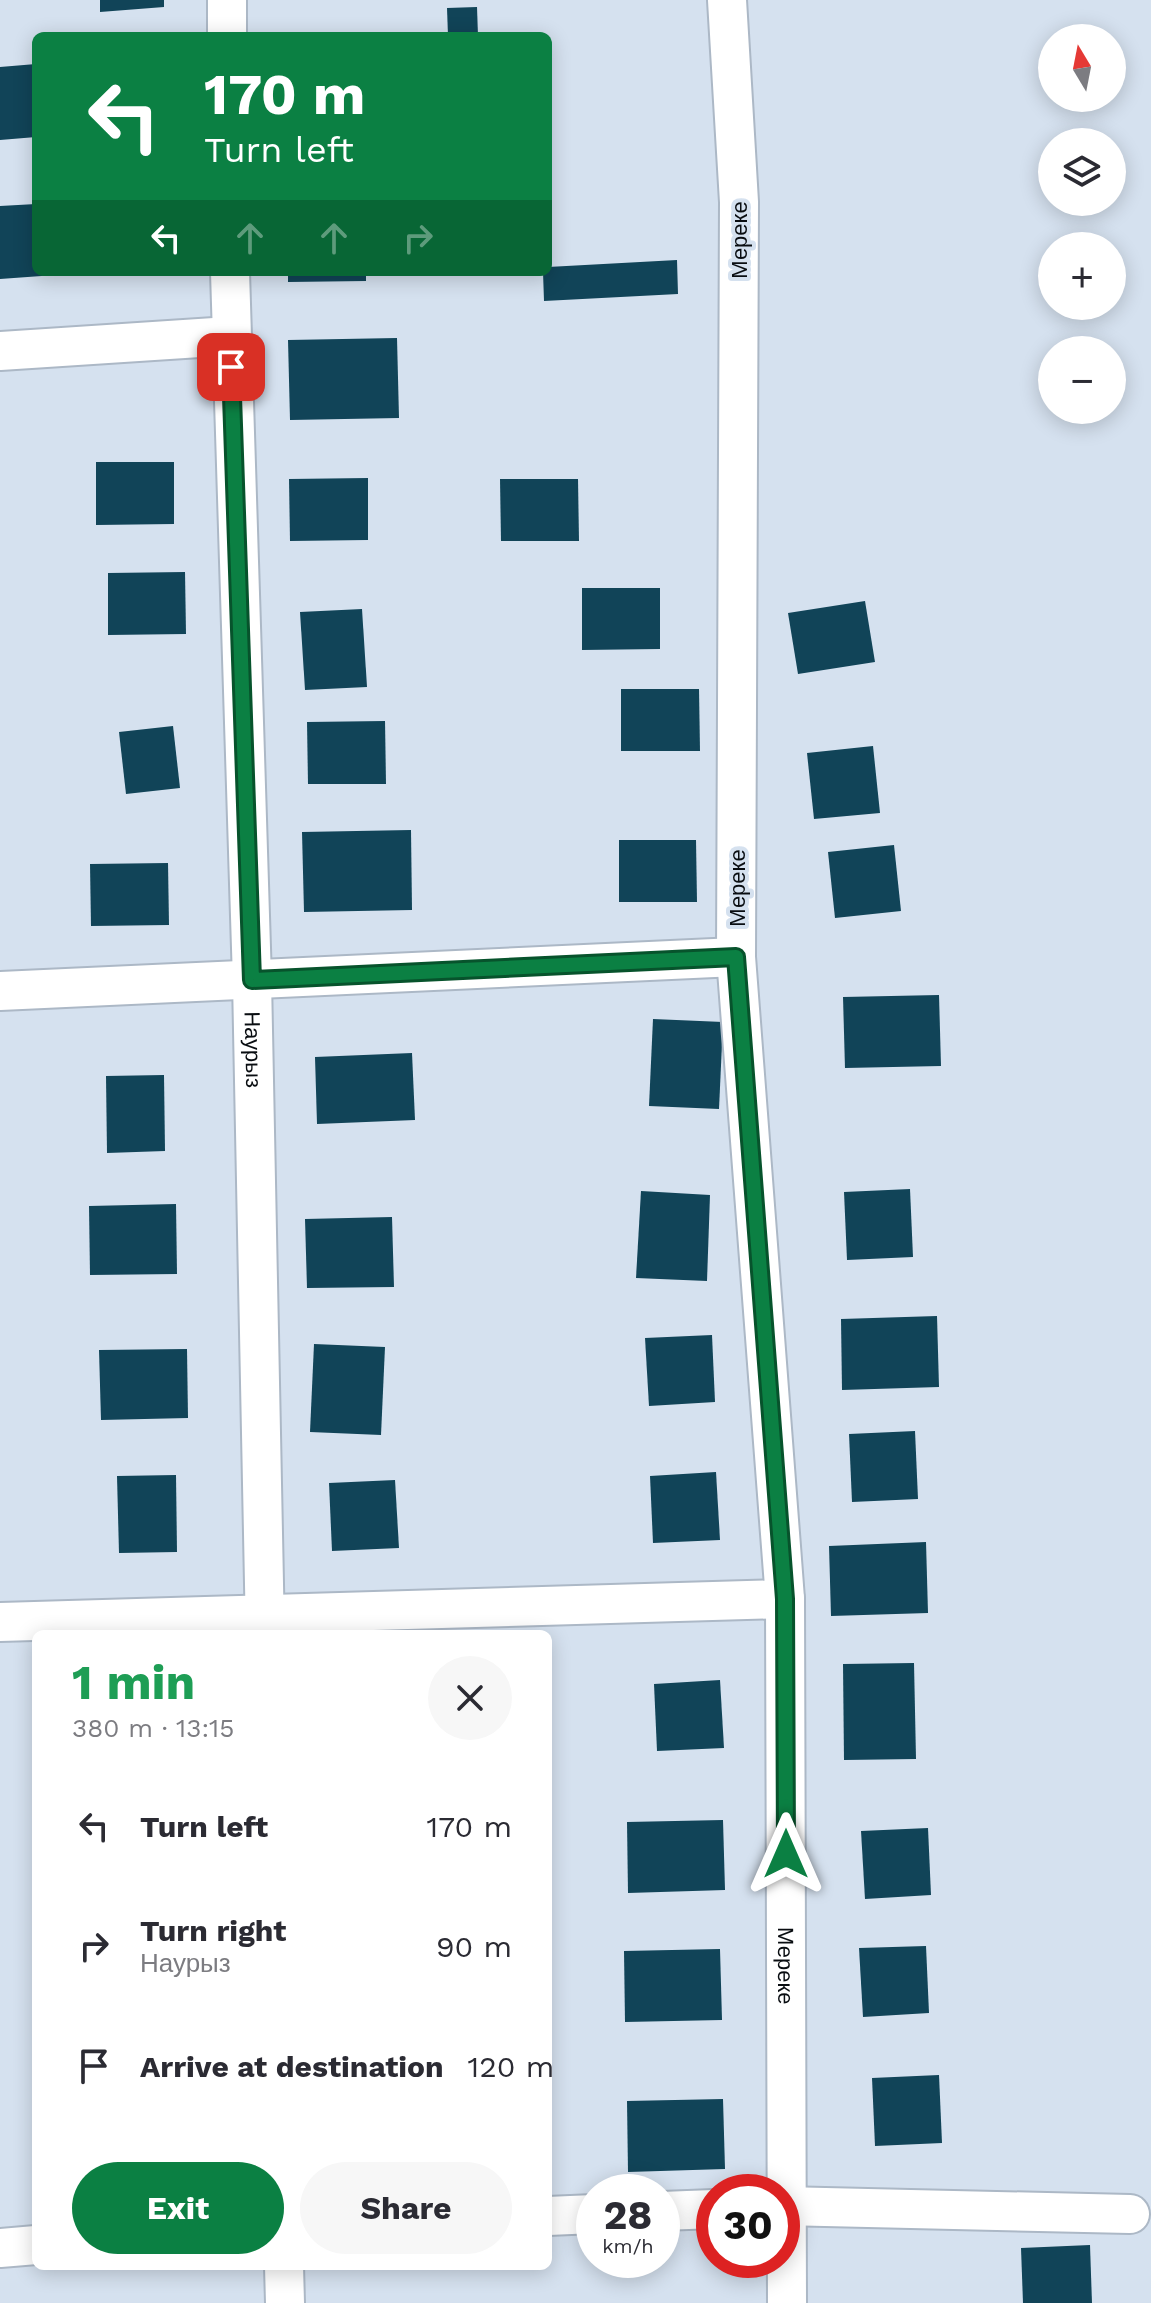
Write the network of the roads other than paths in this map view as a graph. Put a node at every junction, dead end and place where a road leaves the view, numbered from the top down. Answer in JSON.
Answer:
{"nodes":[{"id":1,"x":227,"y":0,"type":"edge"},
{"id":2,"x":727,"y":0,"type":"edge"},
{"id":3,"x":227,"y":32,"type":"edge"},
{"id":4,"x":230,"y":276,"type":"edge"},
{"id":5,"x":230,"y":336,"type":"junction"},
{"id":6,"x":0,"y":351,"type":"edge"},
{"id":7,"x":736,"y":957,"type":"junction"},
{"id":8,"x":252,"y":980,"type":"junction"},
{"id":9,"x":0,"y":991,"type":"edge"},
{"id":10,"x":785,"y":1599,"type":"junction"},
{"id":11,"x":0,"y":1622,"type":"edge"},
{"id":12,"x":264,"y":1624,"type":"edge"},
{"id":13,"x":785,"y":2174,"type":"edge"},
{"id":14,"x":800,"y":2206,"type":"edge"},
{"id":15,"x":1130,"y":2214,"type":"dead end"},
{"id":16,"x":576,"y":2215,"type":"edge"},
{"id":17,"x":552,"y":2216,"type":"edge"},
{"id":18,"x":32,"y":2245,"type":"edge"},
{"id":19,"x":0,"y":2248,"type":"edge"},
{"id":20,"x":284,"y":2270,"type":"edge"},
{"id":21,"x":786,"y":2278,"type":"edge"},
{"id":22,"x":285,"y":2303,"type":"edge"},
{"id":23,"x":787,"y":2303,"type":"edge"}],
"edges":[{"from":1,"to":3,"type":"street"},
{"from":2,"to":7,"type":"street","name":"Мереке"},
{"from":4,"to":5,"type":"street","name":"Наурыз"},
{"from":5,"to":6,"type":"street"},
{"from":5,"to":8,"type":"street","name":"Наурыз"},
{"from":7,"to":8,"type":"street"},
{"from":7,"to":10,"type":"street","name":"Мереке"},
{"from":8,"to":9,"type":"street"},
{"from":8,"to":12,"type":"street","name":"Наурыз"},
{"from":10,"to":12,"type":"street"},
{"from":10,"to":13,"type":"street","name":"Мереке"},
{"from":11,"to":12,"type":"street"},
{"from":14,"to":15,"type":"street"},
{"from":16,"to":17,"type":"street"},
{"from":18,"to":19,"type":"street"},
{"from":20,"to":22,"type":"street"},
{"from":21,"to":23,"type":"street","name":"Мереке"}]}
